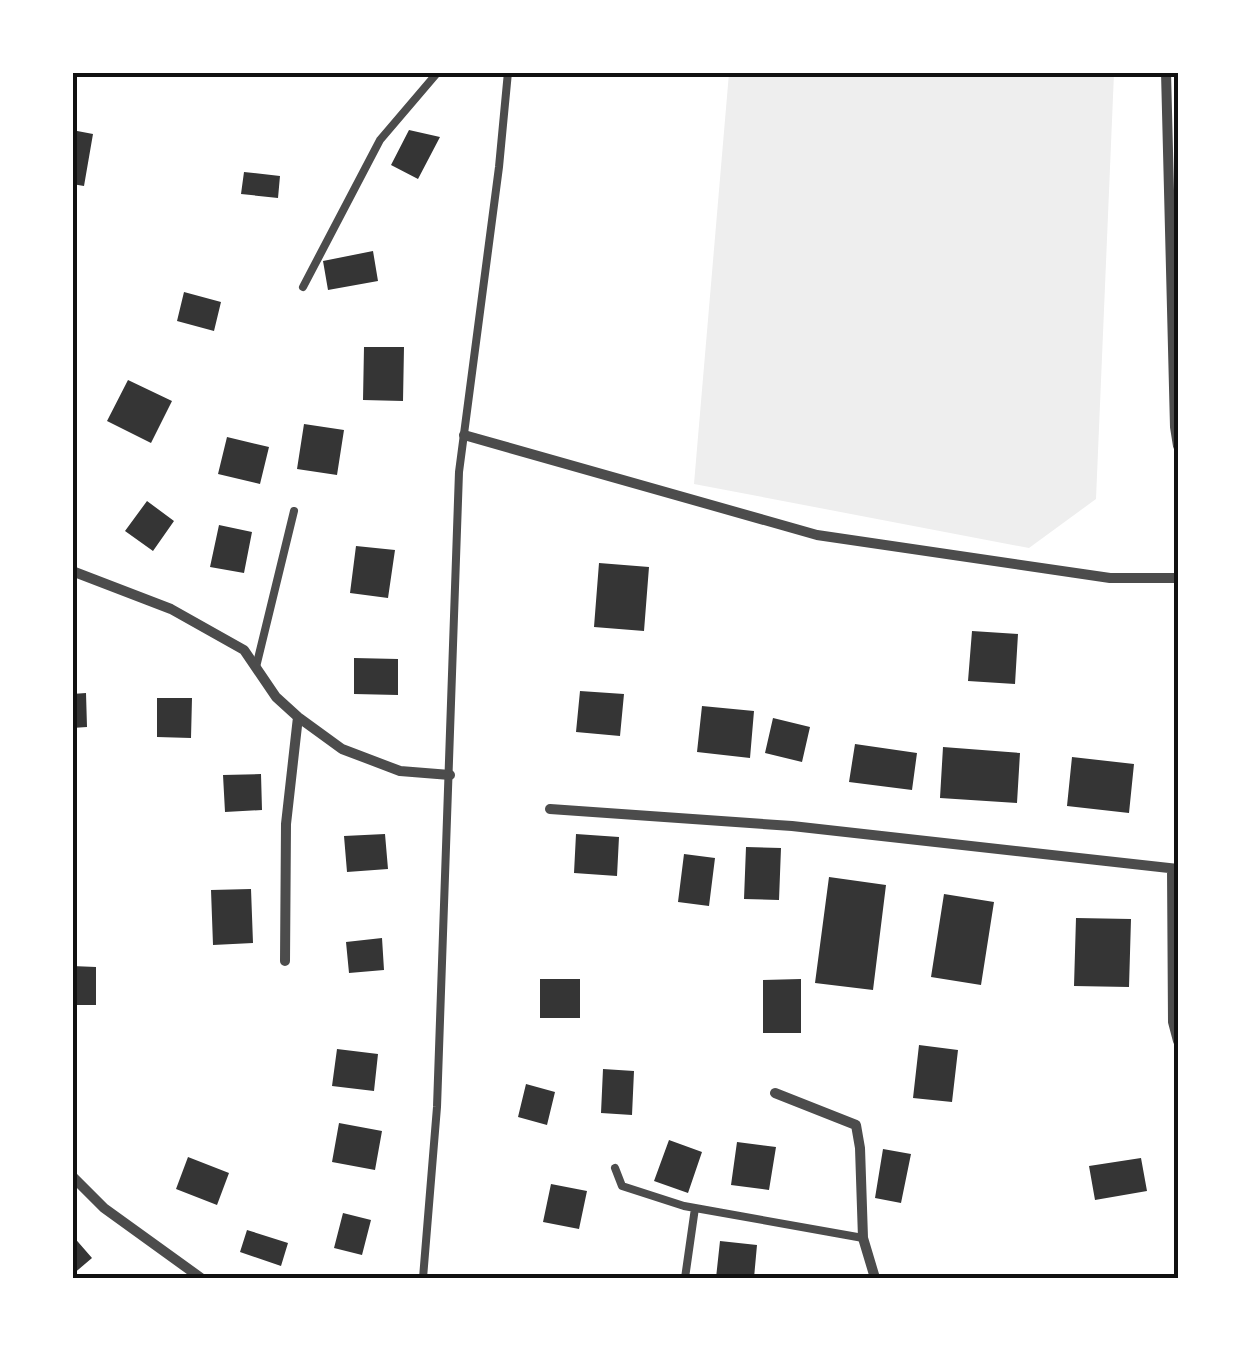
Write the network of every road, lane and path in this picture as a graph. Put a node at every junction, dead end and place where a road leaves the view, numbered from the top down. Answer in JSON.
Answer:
{"nodes":[{"id":1,"x":438,"y":72,"type":"edge"},
{"id":2,"x":508,"y":72,"type":"edge"},
{"id":3,"x":1166,"y":72,"type":"edge"},
{"id":4,"x":303,"y":286,"type":"dead end"},
{"id":5,"x":464,"y":435,"type":"junction"},
{"id":6,"x":1178,"y":446,"type":"edge"},
{"id":7,"x":294,"y":511,"type":"dead end"},
{"id":8,"x":72,"y":571,"type":"edge"},
{"id":9,"x":1178,"y":578,"type":"edge"},
{"id":10,"x":256,"y":667,"type":"junction"},
{"id":11,"x":298,"y":717,"type":"junction"},
{"id":12,"x":450,"y":776,"type":"junction"},
{"id":13,"x":550,"y":810,"type":"dead end"},
{"id":14,"x":1175,"y":869,"type":"edge"},
{"id":15,"x":285,"y":961,"type":"dead end"},
{"id":16,"x":1178,"y":1041,"type":"edge"},
{"id":17,"x":775,"y":1093,"type":"dead end"},
{"id":18,"x":614,"y":1168,"type":"dead end"},
{"id":19,"x":72,"y":1176,"type":"edge"},
{"id":20,"x":695,"y":1208,"type":"junction"},
{"id":21,"x":863,"y":1238,"type":"junction"},
{"id":22,"x":201,"y":1278,"type":"edge"},
{"id":23,"x":423,"y":1278,"type":"edge"},
{"id":24,"x":685,"y":1278,"type":"edge"},
{"id":25,"x":874,"y":1278,"type":"edge"}],
"edges":[{"from":1,"to":4,"type":"lane"},
{"from":2,"to":5,"type":"lane"},
{"from":3,"to":6,"type":"street"},
{"from":5,"to":9,"type":"street"},
{"from":5,"to":12,"type":"lane"},
{"from":7,"to":10,"type":"lane"},
{"from":8,"to":10,"type":"street"},
{"from":10,"to":11,"type":"street"},
{"from":11,"to":12,"type":"street"},
{"from":11,"to":15,"type":"street"},
{"from":12,"to":23,"type":"lane"},
{"from":13,"to":14,"type":"street"},
{"from":14,"to":16,"type":"street"},
{"from":17,"to":21,"type":"street"},
{"from":18,"to":20,"type":"lane"},
{"from":19,"to":22,"type":"street"},
{"from":20,"to":21,"type":"lane"},
{"from":20,"to":24,"type":"lane"},
{"from":21,"to":25,"type":"street"}]}
